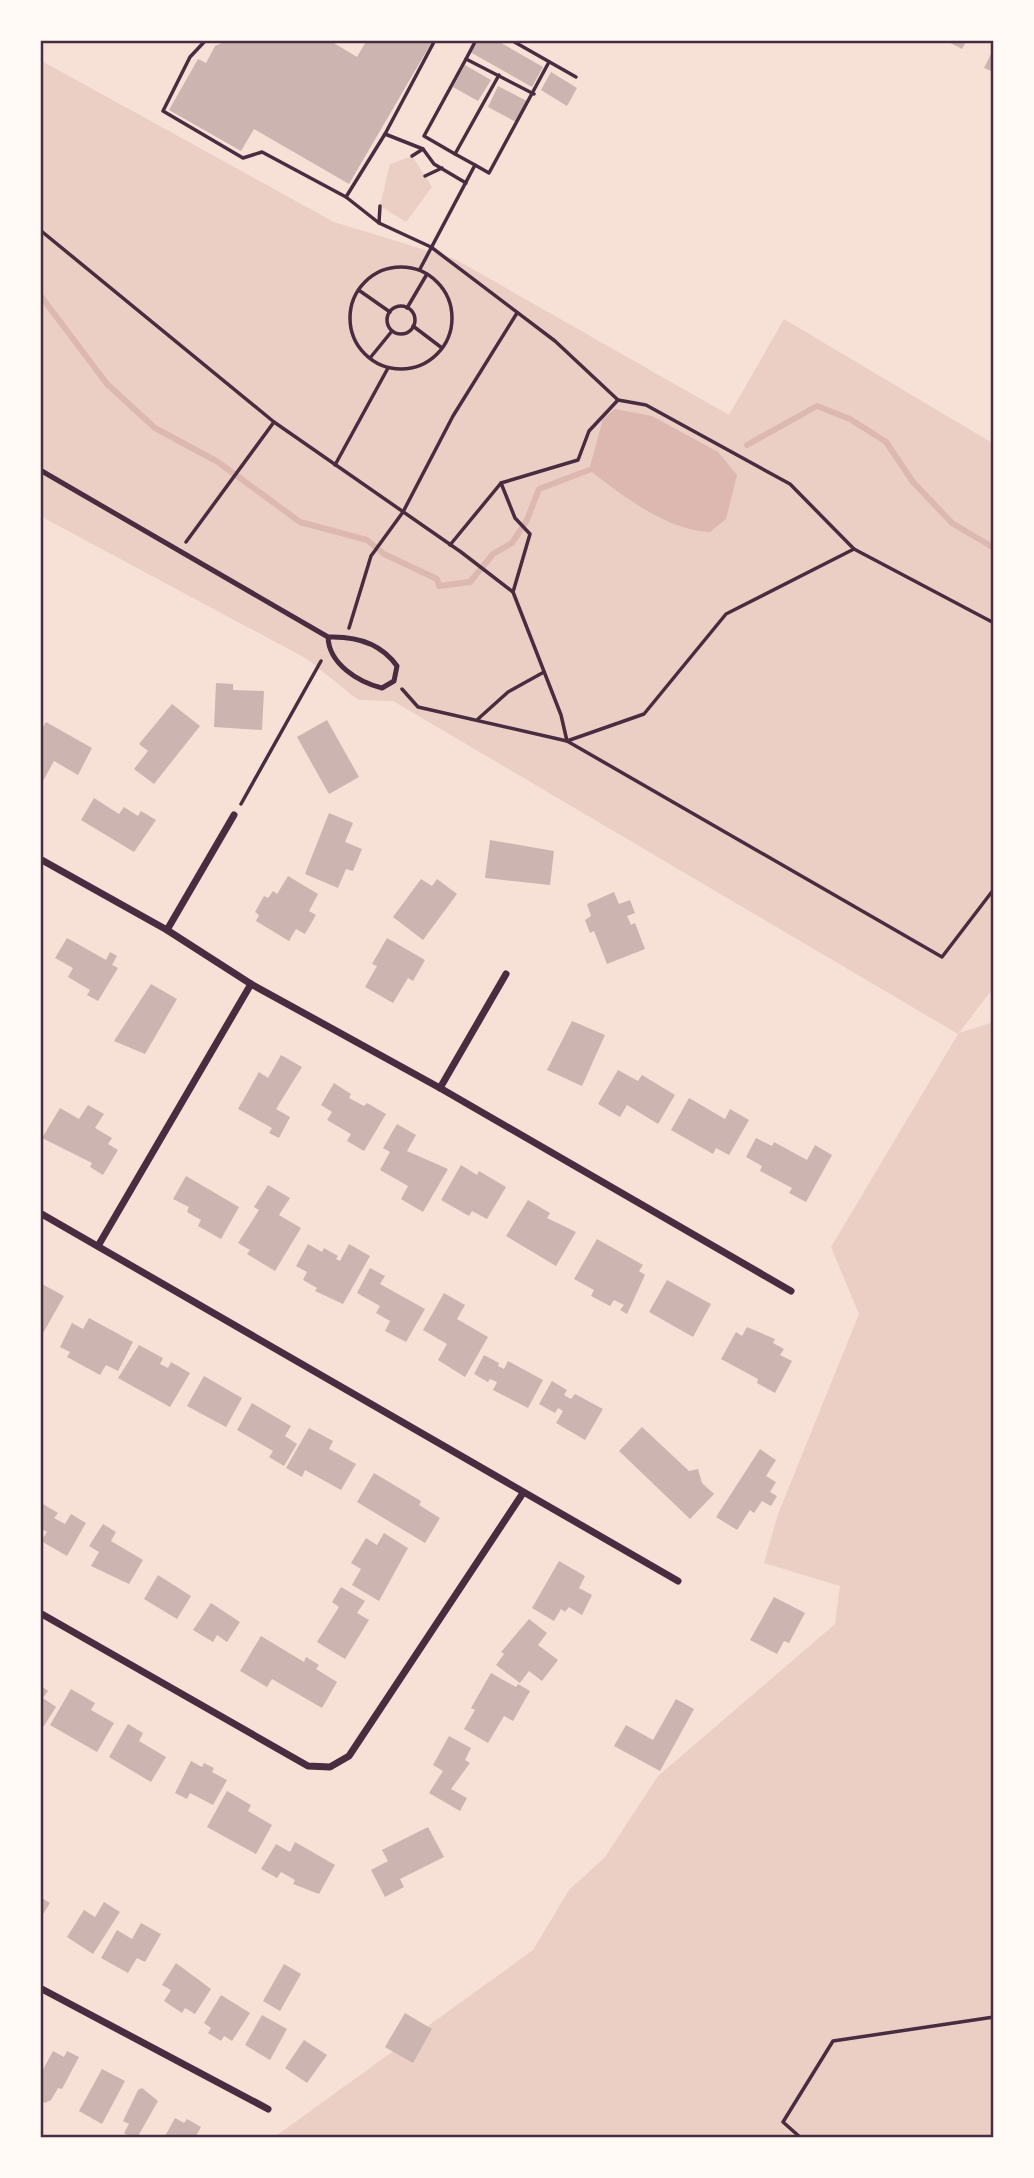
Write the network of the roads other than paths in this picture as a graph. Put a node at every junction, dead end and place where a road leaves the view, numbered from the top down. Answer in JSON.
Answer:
{"nodes":[{"id":1,"x":40,"y":470,"type":"edge"},
{"id":2,"x":328,"y":637,"type":"junction"},
{"id":3,"x":234,"y":814,"type":"road end"},
{"id":4,"x":40,"y":859,"type":"edge"},
{"id":5,"x":167,"y":930,"type":"junction"},
{"id":6,"x":506,"y":974,"type":"dead end"},
{"id":7,"x":251,"y":984,"type":"junction"},
{"id":8,"x":440,"y":1088,"type":"junction"},
{"id":9,"x":40,"y":1213,"type":"edge"},
{"id":10,"x":98,"y":1246,"type":"junction"},
{"id":11,"x":791,"y":1291,"type":"dead end"},
{"id":12,"x":523,"y":1493,"type":"junction"},
{"id":13,"x":678,"y":1581,"type":"dead end"},
{"id":14,"x":40,"y":1613,"type":"edge"},
{"id":15,"x":40,"y":1989,"type":"edge"},
{"id":16,"x":268,"y":2109,"type":"dead end"}],
"edges":[{"from":1,"to":2,"type":"lane"},
{"from":2,"to":2,"type":"lane"},
{"from":3,"to":5,"type":"street"},
{"from":4,"to":5,"type":"street"},
{"from":5,"to":7,"type":"street"},
{"from":6,"to":8,"type":"street"},
{"from":7,"to":8,"type":"street"},
{"from":7,"to":10,"type":"street"},
{"from":8,"to":11,"type":"street"},
{"from":9,"to":10,"type":"street"},
{"from":10,"to":12,"type":"street"},
{"from":12,"to":13,"type":"street"},
{"from":12,"to":14,"type":"street"},
{"from":15,"to":16,"type":"street"}]}
